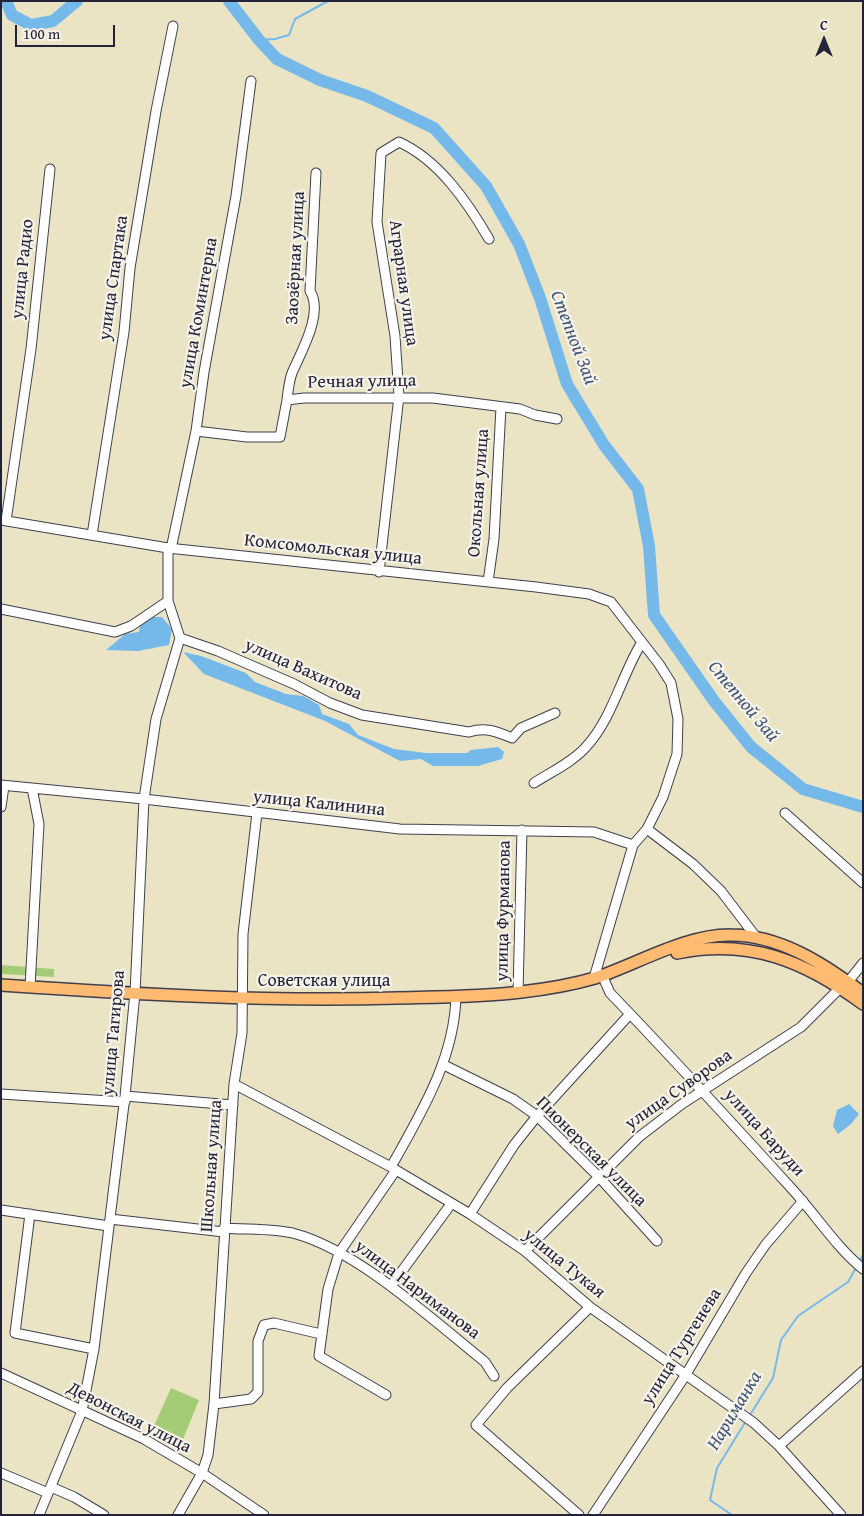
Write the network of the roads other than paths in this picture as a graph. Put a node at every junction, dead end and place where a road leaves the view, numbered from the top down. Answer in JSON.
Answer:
{"nodes":[{"id":1,"x":173,"y":26,"type":"dead end"},
{"id":2,"x":251,"y":81,"type":"dead end"},
{"id":3,"x":50,"y":169,"type":"dead end"},
{"id":4,"x":316,"y":174,"type":"dead end"},
{"id":5,"x":489,"y":240,"type":"dead end"},
{"id":6,"x":398,"y":396,"type":"junction"},
{"id":7,"x":287,"y":400,"type":"junction"},
{"id":8,"x":501,"y":407,"type":"junction"},
{"id":9,"x":558,"y":419,"type":"dead end"},
{"id":10,"x":196,"y":431,"type":"junction"},
{"id":11,"x":3,"y":521,"type":"edge"},
{"id":12,"x":92,"y":535,"type":"junction"},
{"id":13,"x":169,"y":549,"type":"junction"},
{"id":14,"x":380,"y":572,"type":"junction"},
{"id":15,"x":488,"y":582,"type":"junction"},
{"id":16,"x":168,"y":601,"type":"junction"},
{"id":17,"x":1,"y":609,"type":"edge"},
{"id":18,"x":180,"y":638,"type":"junction"},
{"id":19,"x":642,"y":642,"type":"junction"},
{"id":20,"x":555,"y":713,"type":"dead end"},
{"id":21,"x":534,"y":783,"type":"dead end"},
{"id":22,"x":3,"y":785,"type":"edge"},
{"id":23,"x":32,"y":788,"type":"junction"},
{"id":24,"x":144,"y":799,"type":"junction"},
{"id":25,"x":1,"y":807,"type":"edge"},
{"id":26,"x":256,"y":813,"type":"junction"},
{"id":27,"x":785,"y":813,"type":"dead end"},
{"id":28,"x":647,"y":829,"type":"junction"},
{"id":29,"x":522,"y":830,"type":"junction"},
{"id":30,"x":633,"y":845,"type":"junction"},
{"id":31,"x":863,"y":882,"type":"edge"},
{"id":32,"x":756,"y":937,"type":"junction"},
{"id":33,"x":643,"y":960,"type":"junction"},
{"id":34,"x":863,"y":963,"type":"edge"},
{"id":35,"x":598,"y":977,"type":"junction"},
{"id":36,"x":1,"y":985,"type":"edge"},
{"id":37,"x":844,"y":985,"type":"junction"},
{"id":38,"x":30,"y":987,"type":"junction"},
{"id":39,"x":135,"y":993,"type":"junction"},
{"id":40,"x":518,"y":993,"type":"junction"},
{"id":41,"x":863,"y":993,"type":"edge"},
{"id":42,"x":456,"y":997,"type":"junction"},
{"id":43,"x":242,"y":999,"type":"junction"},
{"id":44,"x":863,"y":1004,"type":"edge"},
{"id":45,"x":630,"y":1014,"type":"junction"},
{"id":46,"x":444,"y":1065,"type":"junction"},
{"id":47,"x":234,"y":1084,"type":"junction"},
{"id":48,"x":704,"y":1091,"type":"junction"},
{"id":49,"x":1,"y":1094,"type":"edge"},
{"id":50,"x":125,"y":1099,"type":"junction"},
{"id":51,"x":232,"y":1105,"type":"junction"},
{"id":52,"x":536,"y":1116,"type":"junction"},
{"id":53,"x":393,"y":1168,"type":"junction"},
{"id":54,"x":598,"y":1177,"type":"junction"},
{"id":55,"x":803,"y":1201,"type":"junction"},
{"id":56,"x":451,"y":1204,"type":"junction"},
{"id":57,"x":1,"y":1210,"type":"edge"},
{"id":58,"x":30,"y":1214,"type":"junction"},
{"id":59,"x":470,"y":1214,"type":"junction"},
{"id":60,"x":109,"y":1222,"type":"junction"},
{"id":61,"x":224,"y":1230,"type":"junction"},
{"id":62,"x":657,"y":1241,"type":"dead end"},
{"id":63,"x":526,"y":1251,"type":"junction"},
{"id":64,"x":339,"y":1253,"type":"junction"},
{"id":65,"x":863,"y":1269,"type":"edge"},
{"id":66,"x":390,"y":1286,"type":"junction"},
{"id":67,"x":590,"y":1307,"type":"junction"},
{"id":68,"x":321,"y":1334,"type":"junction"},
{"id":69,"x":94,"y":1349,"type":"junction"},
{"id":70,"x":863,"y":1371,"type":"edge"},
{"id":71,"x":1,"y":1374,"type":"edge"},
{"id":72,"x":494,"y":1376,"type":"dead end"},
{"id":73,"x":685,"y":1376,"type":"junction"},
{"id":74,"x":386,"y":1395,"type":"dead end"},
{"id":75,"x":214,"y":1404,"type":"junction"},
{"id":76,"x":82,"y":1411,"type":"junction"},
{"id":77,"x":779,"y":1446,"type":"junction"},
{"id":78,"x":1,"y":1473,"type":"edge"},
{"id":79,"x":202,"y":1473,"type":"junction"},
{"id":80,"x":50,"y":1490,"type":"junction"},
{"id":81,"x":39,"y":1515,"type":"edge"},
{"id":82,"x":104,"y":1515,"type":"edge"},
{"id":83,"x":178,"y":1515,"type":"edge"},
{"id":84,"x":264,"y":1515,"type":"edge"},
{"id":85,"x":579,"y":1515,"type":"edge"},
{"id":86,"x":593,"y":1515,"type":"edge"},
{"id":87,"x":841,"y":1515,"type":"edge"}],
"edges":[{"from":1,"to":12,"type":"street","name":"улица Спартака"},
{"from":2,"to":10,"type":"street","name":"улица Коминтерна"},
{"from":3,"to":11,"type":"street","name":"улица Радио"},
{"from":4,"to":7,"type":"street","name":"Заозёрная улица"},
{"from":5,"to":6,"type":"street","name":"Аграрная улица"},
{"from":6,"to":7,"type":"street","name":"Речная улица"},
{"from":6,"to":8,"type":"street","name":"Речная улица"},
{"from":6,"to":14,"type":"street","name":"Аграрная улица"},
{"from":7,"to":10,"type":"street","name":"Речная улица"},
{"from":8,"to":9,"type":"street","name":"Речная улица"},
{"from":8,"to":15,"type":"street","name":"Окольная улица"},
{"from":10,"to":13,"type":"street","name":"улица Коминтерна"},
{"from":11,"to":12,"type":"street","name":"Комсомольская улица"},
{"from":12,"to":13,"type":"street","name":"Комсомольская улица"},
{"from":13,"to":14,"type":"street","name":"Комсомольская улица"},
{"from":13,"to":16,"type":"street"},
{"from":14,"to":15,"type":"street","name":"Комсомольская улица"},
{"from":15,"to":19,"type":"street","name":"Комсомольская улица"},
{"from":16,"to":17,"type":"street"},
{"from":16,"to":18,"type":"street"},
{"from":18,"to":20,"type":"street","name":"улица Вахитова"},
{"from":18,"to":24,"type":"street","name":"улица Тагирова"},
{"from":19,"to":21,"type":"street"},
{"from":19,"to":28,"type":"street","name":"Комсомольская улица"},
{"from":22,"to":23,"type":"street","name":"улица Калинина"},
{"from":22,"to":25,"type":"street"},
{"from":23,"to":24,"type":"street","name":"улица Калинина"},
{"from":23,"to":38,"type":"street"},
{"from":24,"to":26,"type":"street","name":"улица Калинина"},
{"from":24,"to":39,"type":"street","name":"улица Тагирова"},
{"from":26,"to":29,"type":"street","name":"улица Калинина"},
{"from":26,"to":43,"type":"street","name":"Школьная улица"},
{"from":27,"to":31,"type":"street"},
{"from":28,"to":30,"type":"street","name":"Комсомольская улица"},
{"from":28,"to":32,"type":"street"},
{"from":29,"to":30,"type":"street","name":"улица Калинина"},
{"from":29,"to":40,"type":"street","name":"улица Фурманова"},
{"from":30,"to":35,"type":"street"},
{"from":32,"to":33,"type":"main road","name":"Советская улица"},
{"from":32,"to":37,"type":"main road","name":"Советская улица"},
{"from":33,"to":35,"type":"main road","name":"Советская улица"},
{"from":33,"to":37,"type":"main road","name":"Советская улица"},
{"from":34,"to":37,"type":"street","name":"улица Суворова"},
{"from":35,"to":40,"type":"main road","name":"Советская улица"},
{"from":35,"to":45,"type":"street","name":"улица Баруди"},
{"from":36,"to":38,"type":"main road","name":"Советская улица"},
{"from":37,"to":41,"type":"main road","name":"Советская улица"},
{"from":37,"to":44,"type":"main road","name":"Советская улица"},
{"from":37,"to":48,"type":"street","name":"улица Суворова"},
{"from":38,"to":39,"type":"main road","name":"Советская улица"},
{"from":39,"to":43,"type":"main road","name":"Советская улица"},
{"from":39,"to":50,"type":"street","name":"улица Тагирова"},
{"from":40,"to":42,"type":"main road","name":"Советская улица"},
{"from":42,"to":43,"type":"main road","name":"Советская улица"},
{"from":42,"to":46,"type":"street"},
{"from":43,"to":47,"type":"street","name":"Школьная улица"},
{"from":45,"to":48,"type":"street","name":"улица Баруди"},
{"from":45,"to":52,"type":"street"},
{"from":46,"to":52,"type":"street","name":"Пионерская улица"},
{"from":46,"to":53,"type":"street"},
{"from":47,"to":51,"type":"street","name":"Школьная улица"},
{"from":47,"to":53,"type":"street","name":"улица Тукая"},
{"from":48,"to":54,"type":"street","name":"улица Суворова"},
{"from":48,"to":55,"type":"street","name":"улица Баруди"},
{"from":49,"to":50,"type":"street"},
{"from":50,"to":51,"type":"street"},
{"from":50,"to":60,"type":"street","name":"улица Тагирова"},
{"from":51,"to":61,"type":"street","name":"Школьная улица"},
{"from":52,"to":54,"type":"street","name":"Пионерская улица"},
{"from":52,"to":59,"type":"street"},
{"from":53,"to":56,"type":"street","name":"улица Тукая"},
{"from":53,"to":64,"type":"street"},
{"from":54,"to":62,"type":"street","name":"Пионерская улица"},
{"from":54,"to":63,"type":"street","name":"улица Суворова"},
{"from":55,"to":65,"type":"street","name":"улица Баруди"},
{"from":55,"to":73,"type":"street","name":"улица Тургенева"},
{"from":56,"to":59,"type":"street","name":"улица Тукая"},
{"from":56,"to":66,"type":"street"},
{"from":57,"to":58,"type":"street","name":"улица Нариманова"},
{"from":58,"to":60,"type":"street","name":"улица Нариманова"},
{"from":58,"to":69,"type":"street"},
{"from":59,"to":63,"type":"street","name":"улица Тукая"},
{"from":60,"to":61,"type":"street","name":"улица Нариманова"},
{"from":60,"to":69,"type":"street","name":"улица Тагирова"},
{"from":61,"to":64,"type":"street","name":"улица Нариманова"},
{"from":61,"to":75,"type":"street","name":"Школьная улица"},
{"from":63,"to":67,"type":"street","name":"улица Тукая"},
{"from":64,"to":66,"type":"street","name":"улица Нариманова"},
{"from":64,"to":68,"type":"street"},
{"from":66,"to":72,"type":"street","name":"улица Нариманова"},
{"from":67,"to":73,"type":"street","name":"улица Тукая"},
{"from":67,"to":85,"type":"street"},
{"from":68,"to":74,"type":"street"},
{"from":68,"to":75,"type":"street"},
{"from":69,"to":76,"type":"street","name":"улица Тагирова"},
{"from":70,"to":77,"type":"street"},
{"from":71,"to":76,"type":"street","name":"Девонская улица"},
{"from":73,"to":77,"type":"street","name":"улица Тукая"},
{"from":73,"to":86,"type":"street","name":"улица Тургенева"},
{"from":75,"to":79,"type":"street","name":"Школьная улица"},
{"from":76,"to":79,"type":"street","name":"Девонская улица"},
{"from":76,"to":80,"type":"street","name":"улица Тагирова"},
{"from":77,"to":87,"type":"street","name":"улица Тукая"},
{"from":78,"to":80,"type":"street"},
{"from":79,"to":83,"type":"street","name":"Школьная улица"},
{"from":79,"to":84,"type":"street","name":"Девонская улица"},
{"from":80,"to":81,"type":"street","name":"улица Тагирова"},
{"from":80,"to":82,"type":"street"}]}
